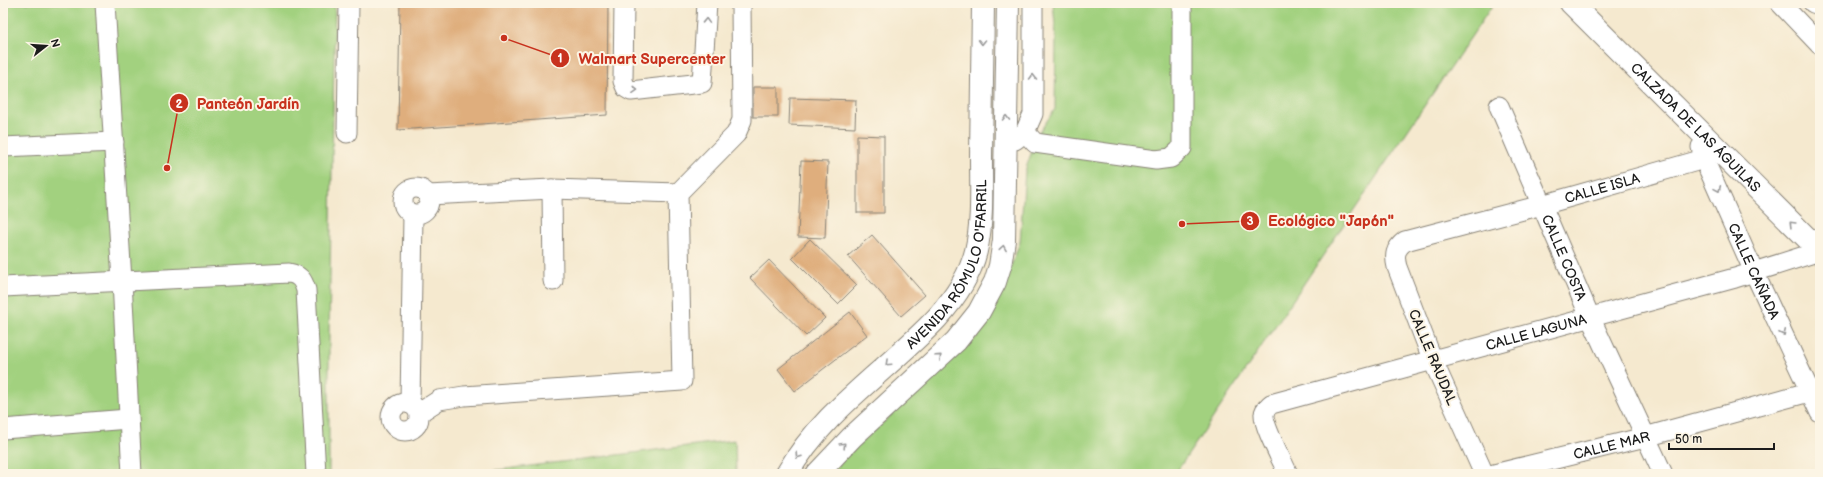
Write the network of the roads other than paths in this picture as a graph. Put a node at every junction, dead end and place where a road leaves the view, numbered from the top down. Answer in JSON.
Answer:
{"nodes":[{"id":1,"x":105,"y":3,"type":"edge"},
{"id":2,"x":349,"y":3,"type":"edge"},
{"id":3,"x":624,"y":3,"type":"edge"},
{"id":4,"x":707,"y":3,"type":"edge"},
{"id":5,"x":741,"y":3,"type":"edge"},
{"id":6,"x":983,"y":3,"type":"edge"},
{"id":7,"x":1008,"y":3,"type":"edge"},
{"id":8,"x":1033,"y":3,"type":"edge"},
{"id":9,"x":1182,"y":3,"type":"edge"},
{"id":10,"x":1571,"y":3,"type":"edge"},
{"id":11,"x":1780,"y":3,"type":"edge"},
{"id":12,"x":1813,"y":3,"type":"edge"},
{"id":13,"x":1820,"y":5,"type":"edge"},
{"id":14,"x":1820,"y":44,"type":"edge"},
{"id":15,"x":1499,"y":106,"type":"dead end"},
{"id":16,"x":1695,"y":126,"type":"junction"},
{"id":17,"x":1025,"y":132,"type":"junction"},
{"id":18,"x":347,"y":133,"type":"dead end"},
{"id":19,"x":114,"y":142,"type":"junction"},
{"id":20,"x":3,"y":147,"type":"edge"},
{"id":21,"x":1006,"y":148,"type":"junction"},
{"id":22,"x":1704,"y":158,"type":"junction"},
{"id":23,"x":552,"y":189,"type":"junction"},
{"id":24,"x":678,"y":193,"type":"junction"},
{"id":25,"x":1542,"y":205,"type":"junction"},
{"id":26,"x":1405,"y":240,"type":"joint"},
{"id":27,"x":1820,"y":251,"type":"edge"},
{"id":28,"x":1754,"y":272,"type":"junction"},
{"id":29,"x":122,"y":281,"type":"junction"},
{"id":30,"x":553,"y":281,"type":"dead end"},
{"id":31,"x":3,"y":287,"type":"edge"},
{"id":32,"x":1590,"y":317,"type":"junction"},
{"id":33,"x":1433,"y":361,"type":"junction"},
{"id":34,"x":1815,"y":390,"type":"edge"},
{"id":35,"x":1820,"y":413,"type":"edge"},
{"id":36,"x":128,"y":419,"type":"junction"},
{"id":37,"x":3,"y":429,"type":"edge"},
{"id":38,"x":1646,"y":437,"type":"junction"},
{"id":39,"x":132,"y":474,"type":"edge"},
{"id":40,"x":316,"y":474,"type":"edge"},
{"id":41,"x":787,"y":474,"type":"edge"},
{"id":42,"x":817,"y":474,"type":"edge"},
{"id":43,"x":1288,"y":474,"type":"edge"},
{"id":44,"x":1484,"y":474,"type":"edge"},
{"id":45,"x":1494,"y":474,"type":"edge"},
{"id":46,"x":1663,"y":474,"type":"edge"}],
"edges":[{"from":1,"to":19,"type":"street"},
{"from":2,"to":18,"type":"street"},
{"from":3,"to":4,"type":"street","one_way":true},
{"from":5,"to":24,"type":"street"},
{"from":6,"to":41,"type":"main road","name":"AVENIDA RÓMULO O'FARRIL","one_way":true},
{"from":21,"to":7,"type":"main road","name":"AVENIDA RÓMULO O'FARRIL","one_way":true},
{"from":17,"to":8,"type":"street","one_way":true},
{"from":9,"to":17,"type":"street"},
{"from":10,"to":16,"type":"main road","name":"CALZADA DE LAS ÁGUILAS"},
{"from":11,"to":14,"type":"street"},
{"from":12,"to":13,"type":"street"},
{"from":15,"to":25,"type":"street","name":"CALLE COSTA"},
{"from":16,"to":22,"type":"street","name":"CALLE CAÑADA"},
{"from":27,"to":16,"type":"main road","name":"CALZADA DE LAS ÁGUILAS","one_way":true},
{"from":17,"to":21,"type":"street"},
{"from":19,"to":20,"type":"street"},
{"from":19,"to":29,"type":"street"},
{"from":42,"to":21,"type":"main road","name":"AVENIDA RÓMULO O'FARRIL","one_way":true},
{"from":22,"to":25,"type":"street","name":"CALLE ISLA"},
{"from":22,"to":28,"type":"street","name":"CALLE CAÑADA","one_way":true},
{"from":23,"to":24,"type":"street"},
{"from":23,"to":24,"type":"street"},
{"from":23,"to":30,"type":"street"},
{"from":25,"to":26,"type":"street","name":"CALLE ISLA"},
{"from":25,"to":32,"type":"street","name":"CALLE COSTA"},
{"from":26,"to":33,"type":"street","name":"CALLE RAUDAL"},
{"from":27,"to":28,"type":"street","name":"CALLE LAGUNA"},
{"from":28,"to":32,"type":"street","name":"CALLE LAGUNA"},
{"from":28,"to":34,"type":"street","name":"CALLE CAÑADA","one_way":true},
{"from":29,"to":31,"type":"street"},
{"from":29,"to":36,"type":"street"},
{"from":29,"to":40,"type":"street"},
{"from":32,"to":33,"type":"street","name":"CALLE LAGUNA"},
{"from":32,"to":38,"type":"street","name":"CALLE COSTA"},
{"from":33,"to":43,"type":"street","name":"CALLE LAGUNA"},
{"from":33,"to":44,"type":"street","name":"CALLE RAUDAL"},
{"from":34,"to":35,"type":"street","name":"CALLE CAÑADA"},
{"from":34,"to":38,"type":"street","name":"CALLE MAR"},
{"from":36,"to":37,"type":"street"},
{"from":36,"to":39,"type":"street"},
{"from":38,"to":45,"type":"street","name":"CALLE MAR"},
{"from":38,"to":46,"type":"street","name":"CALLE COSTA"}]}
